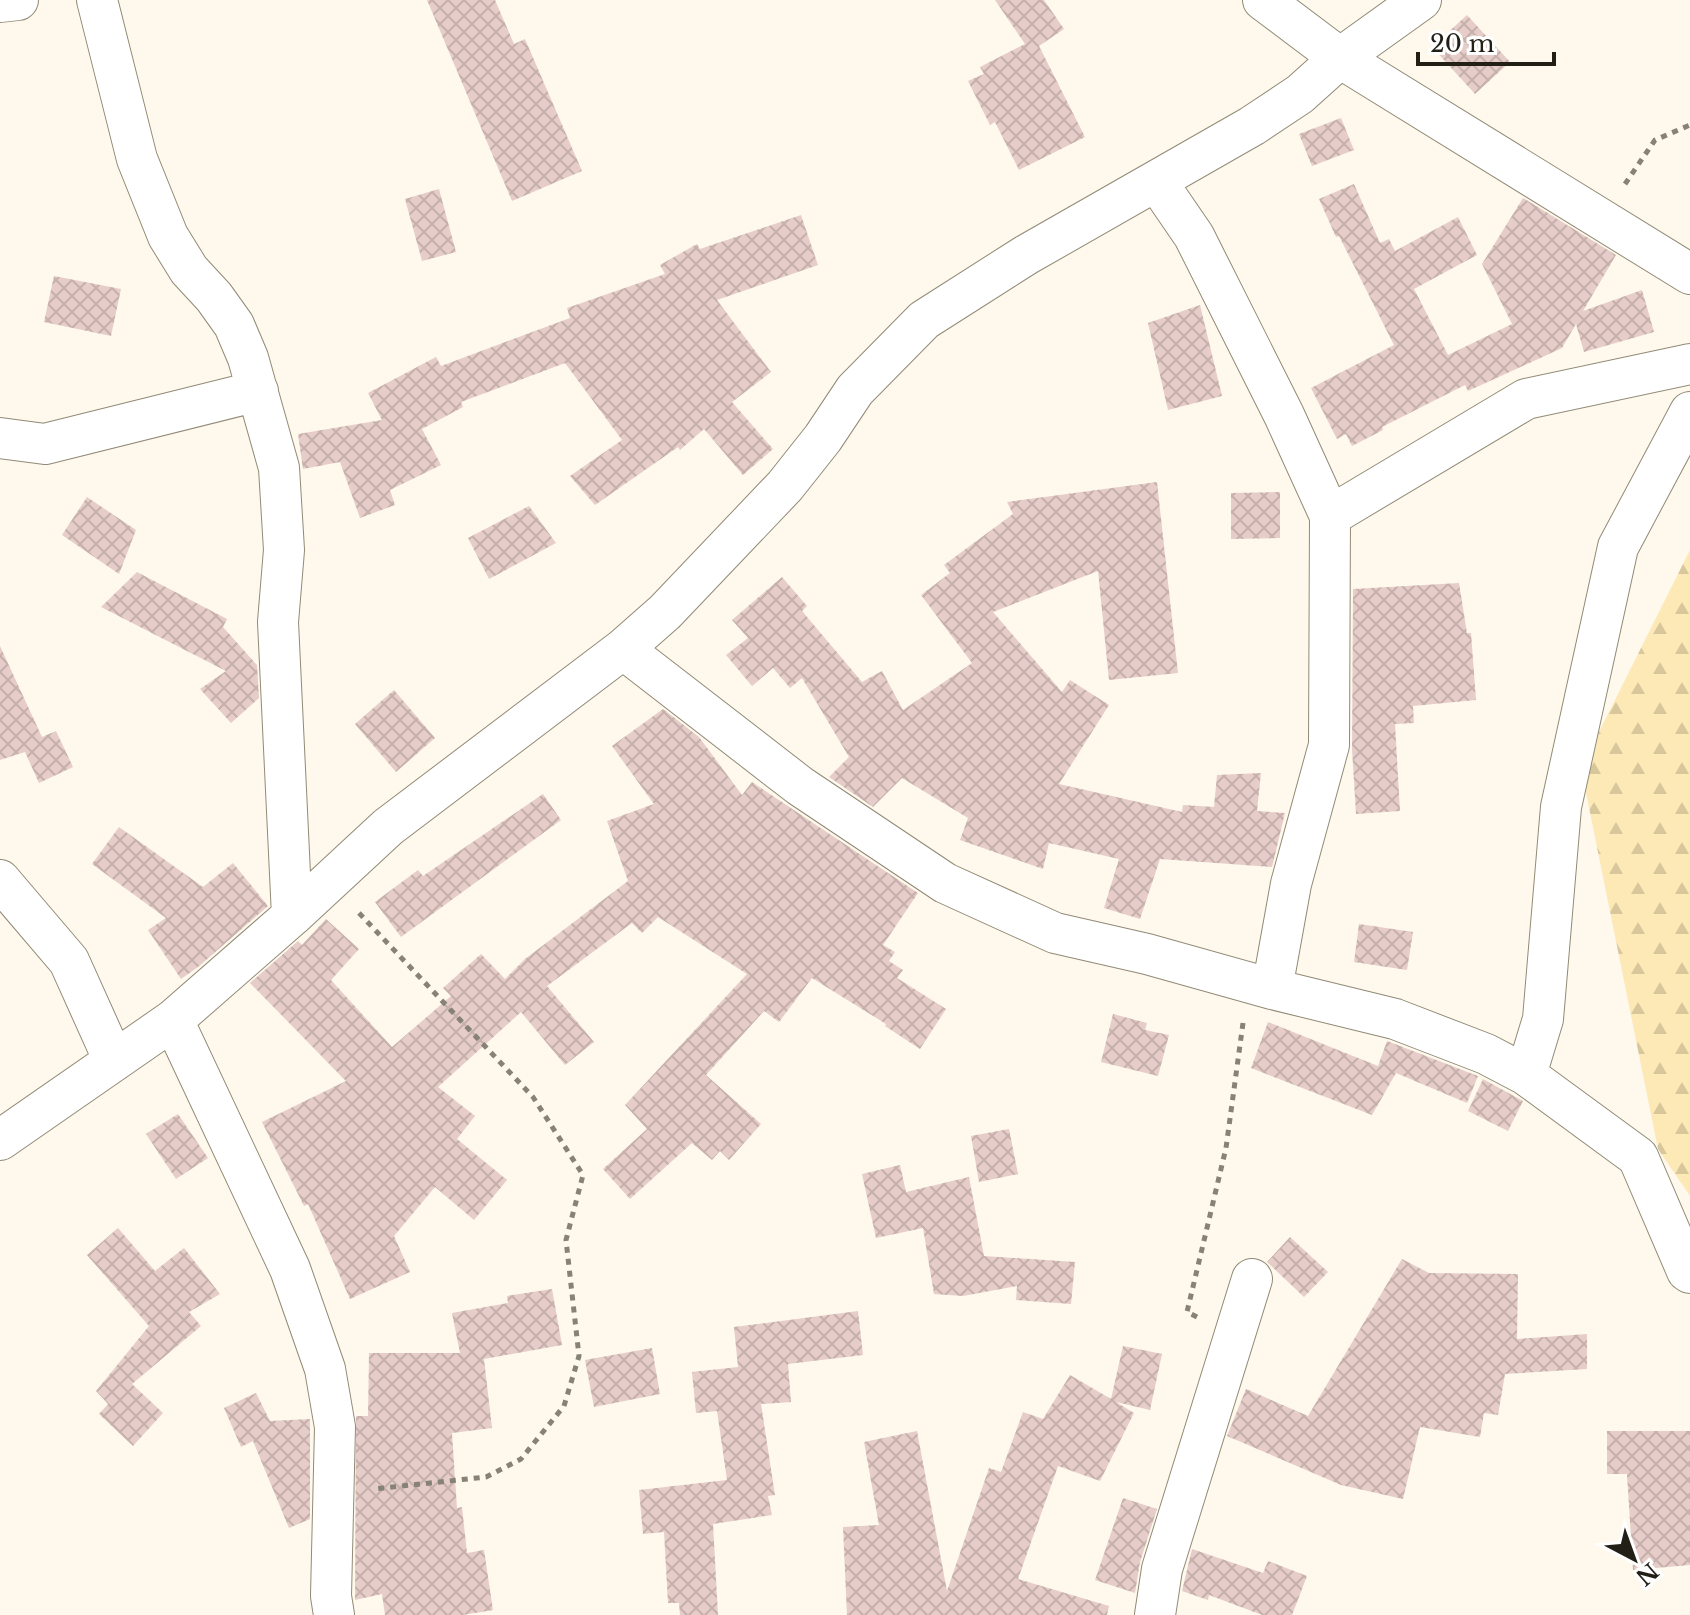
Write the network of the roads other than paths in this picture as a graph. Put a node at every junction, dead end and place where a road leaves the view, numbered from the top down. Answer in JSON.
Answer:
{"nodes":[{"id":1,"x":18,"y":0,"type":"edge"},
{"id":2,"x":97,"y":0,"type":"edge"},
{"id":3,"x":1263,"y":0,"type":"edge"},
{"id":4,"x":1421,"y":0,"type":"edge"},
{"id":5,"x":0,"y":2,"type":"edge"},
{"id":6,"x":1340,"y":58,"type":"junction"},
{"id":7,"x":1157,"y":182,"type":"junction"},
{"id":8,"x":1690,"y":274,"type":"edge"},
{"id":9,"x":1690,"y":364,"type":"edge"},
{"id":10,"x":258,"y":391,"type":"junction"},
{"id":11,"x":1690,"y":412,"type":"edge"},
{"id":12,"x":0,"y":438,"type":"edge"},
{"id":13,"x":1330,"y":516,"type":"junction"},
{"id":14,"x":623,"y":649,"type":"junction"},
{"id":15,"x":0,"y":880,"type":"edge"},
{"id":16,"x":292,"y":916,"type":"junction"},
{"id":17,"x":1260,"y":986,"type":"junction"},
{"id":18,"x":173,"y":1020,"type":"junction"},
{"id":19,"x":114,"y":1061,"type":"junction"},
{"id":20,"x":1526,"y":1075,"type":"junction"},
{"id":21,"x":0,"y":1140,"type":"edge"},
{"id":22,"x":1690,"y":1273,"type":"edge"},
{"id":23,"x":1252,"y":1279,"type":"dead end"},
{"id":24,"x":334,"y":1615,"type":"edge"},
{"id":25,"x":1155,"y":1615,"type":"edge"}],
"edges":[{"from":1,"to":5,"type":"street"},
{"from":2,"to":10,"type":"street"},
{"from":3,"to":6,"type":"street"},
{"from":4,"to":6,"type":"street"},
{"from":6,"to":7,"type":"street"},
{"from":6,"to":8,"type":"street"},
{"from":7,"to":13,"type":"street"},
{"from":7,"to":14,"type":"street"},
{"from":9,"to":13,"type":"street"},
{"from":10,"to":12,"type":"street"},
{"from":10,"to":16,"type":"street"},
{"from":11,"to":20,"type":"street"},
{"from":13,"to":17,"type":"street"},
{"from":14,"to":16,"type":"street"},
{"from":14,"to":17,"type":"street"},
{"from":15,"to":19,"type":"street"},
{"from":16,"to":18,"type":"street"},
{"from":17,"to":20,"type":"street"},
{"from":18,"to":19,"type":"street"},
{"from":18,"to":24,"type":"street"},
{"from":19,"to":21,"type":"street"},
{"from":20,"to":22,"type":"street"},
{"from":23,"to":25,"type":"street"}]}
